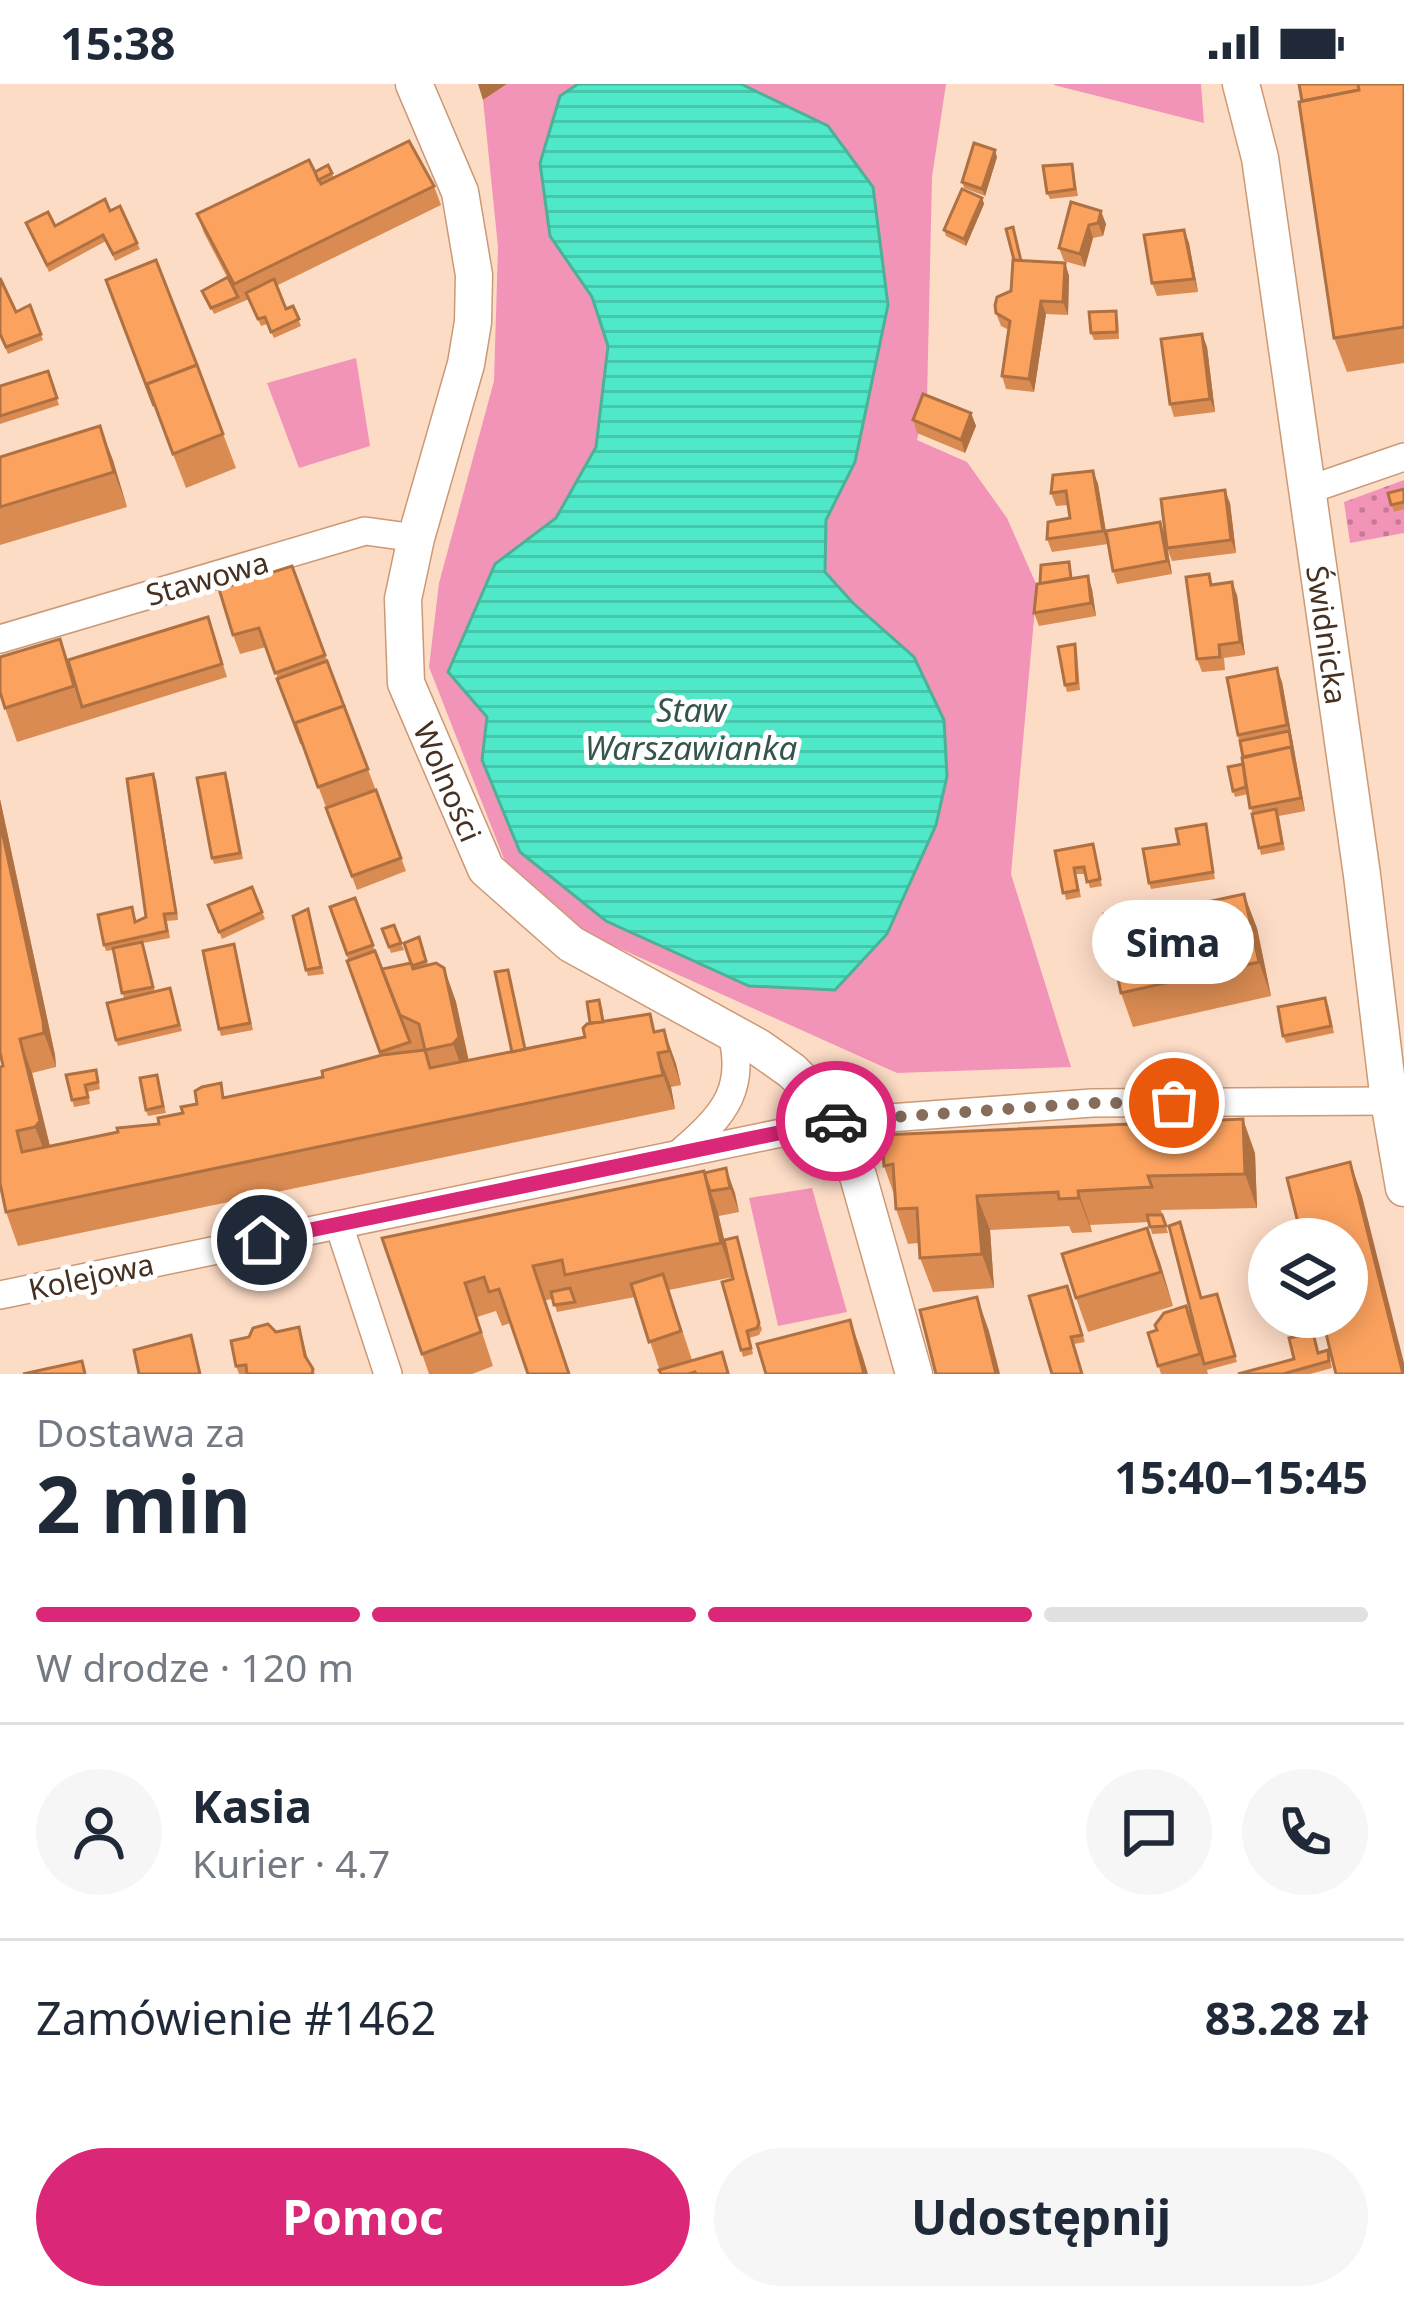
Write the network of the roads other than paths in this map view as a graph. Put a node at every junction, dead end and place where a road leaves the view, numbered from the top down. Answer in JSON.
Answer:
{"nodes":[{"id":1,"x":414,"y":84,"type":"edge"},
{"id":2,"x":1241,"y":84,"type":"edge"},
{"id":3,"x":1404,"y":457,"type":"edge"},
{"id":4,"x":1308,"y":490,"type":"junction"},
{"id":5,"x":416,"y":538,"type":"junction"},
{"id":6,"x":0,"y":639,"type":"edge"},
{"id":7,"x":730,"y":1031,"type":"junction"},
{"id":8,"x":1389,"y":1101,"type":"junction"},
{"id":9,"x":834,"y":1122,"type":"junction"},
{"id":10,"x":676,"y":1155,"type":"junction"},
{"id":11,"x":1404,"y":1188,"type":"edge"},
{"id":12,"x":339,"y":1225,"type":"junction"},
{"id":13,"x":0,"y":1294,"type":"edge"},
{"id":14,"x":388,"y":1374,"type":"edge"},
{"id":15,"x":914,"y":1374,"type":"edge"}],
"edges":[{"from":1,"to":5,"type":"street","name":"Wolności"},
{"from":2,"to":4,"type":"street","name":"Świdnicka"},
{"from":3,"to":4,"type":"street"},
{"from":4,"to":8,"type":"street","name":"Świdnicka"},
{"from":5,"to":6,"type":"street","name":"Stawowa"},
{"from":5,"to":7,"type":"street","name":"Wolności"},
{"from":7,"to":9,"type":"street","name":"Wolności"},
{"from":7,"to":10,"type":"street"},
{"from":8,"to":9,"type":"street","name":"Kolejowa"},
{"from":8,"to":11,"type":"street","name":"Świdnicka"},
{"from":9,"to":10,"type":"street","name":"Kolejowa"},
{"from":9,"to":15,"type":"street","name":"Wolności"},
{"from":10,"to":12,"type":"street","name":"Kolejowa"},
{"from":12,"to":13,"type":"street","name":"Kolejowa"},
{"from":12,"to":14,"type":"street"}]}
